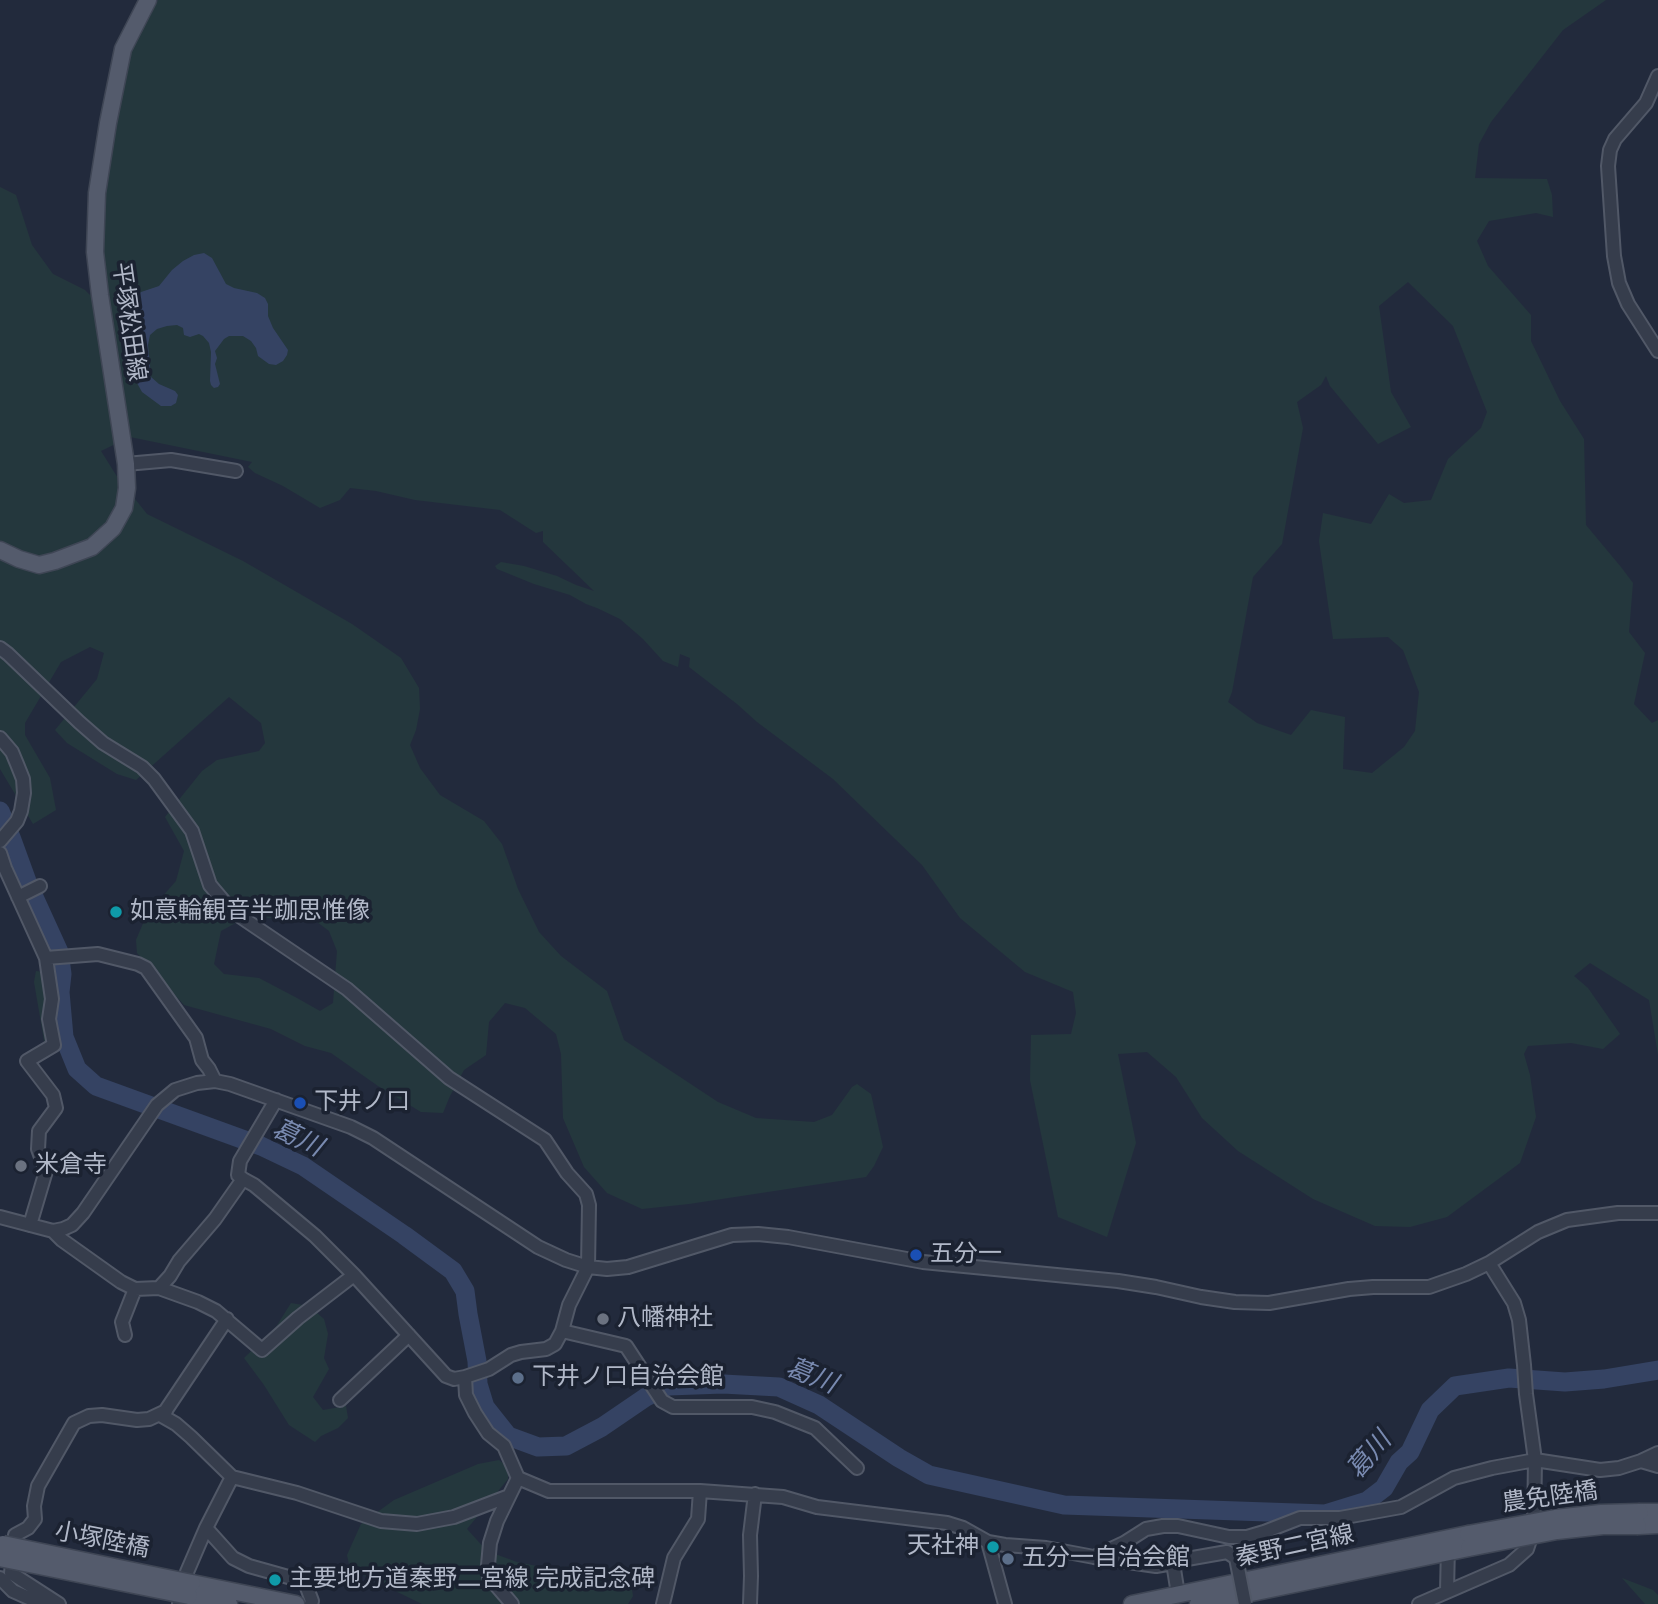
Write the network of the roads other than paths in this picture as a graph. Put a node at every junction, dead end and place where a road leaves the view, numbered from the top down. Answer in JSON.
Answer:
{"nodes":[{"id":1,"x":148,"y":0,"type":"edge"},
{"id":2,"x":1658,"y":76,"type":"edge"},
{"id":3,"x":1658,"y":352,"type":"edge"},
{"id":4,"x":126,"y":464,"type":"junction"},
{"id":5,"x":236,"y":471,"type":"dead end"},
{"id":6,"x":0,"y":550,"type":"edge"},
{"id":7,"x":0,"y":648,"type":"edge"},
{"id":8,"x":0,"y":738,"type":"edge"},
{"id":9,"x":1,"y":840,"type":"edge"},
{"id":10,"x":0,"y":853,"type":"edge"},
{"id":11,"x":40,"y":886,"type":"dead end"},
{"id":12,"x":19,"y":897,"type":"junction"},
{"id":13,"x":48,"y":958,"type":"junction"},
{"id":14,"x":215,"y":1081,"type":"junction"},
{"id":15,"x":276,"y":1100,"type":"junction"},
{"id":16,"x":243,"y":1179,"type":"junction"},
{"id":17,"x":1658,"y":1213,"type":"edge"},
{"id":18,"x":0,"y":1217,"type":"edge"},
{"id":19,"x":30,"y":1225,"type":"junction"},
{"id":20,"x":53,"y":1231,"type":"junction"},
{"id":21,"x":1489,"y":1262,"type":"junction"},
{"id":22,"x":588,"y":1267,"type":"junction"},
{"id":23,"x":354,"y":1275,"type":"junction"},
{"id":24,"x":159,"y":1288,"type":"junction"},
{"id":25,"x":135,"y":1289,"type":"junction"},
{"id":26,"x":227,"y":1319,"type":"junction"},
{"id":27,"x":562,"y":1331,"type":"junction"},
{"id":28,"x":125,"y":1335,"type":"dead end"},
{"id":29,"x":410,"y":1335,"type":"junction"},
{"id":30,"x":465,"y":1377,"type":"junction"},
{"id":31,"x":340,"y":1400,"type":"dead end"},
{"id":32,"x":166,"y":1411,"type":"junction"},
{"id":33,"x":1658,"y":1453,"type":"edge"},
{"id":34,"x":1535,"y":1461,"type":"junction"},
{"id":35,"x":1641,"y":1461,"type":"junction"},
{"id":36,"x":1658,"y":1466,"type":"edge"},
{"id":37,"x":857,"y":1468,"type":"dead end"},
{"id":38,"x":232,"y":1477,"type":"junction"},
{"id":39,"x":518,"y":1478,"type":"junction"},
{"id":40,"x":700,"y":1491,"type":"junction"},
{"id":41,"x":755,"y":1494,"type":"junction"},
{"id":42,"x":509,"y":1496,"type":"junction"},
{"id":43,"x":1658,"y":1512,"type":"edge"},
{"id":44,"x":1639,"y":1519,"type":"junction"},
{"id":45,"x":1658,"y":1525,"type":"edge"},
{"id":46,"x":206,"y":1528,"type":"junction"},
{"id":47,"x":1468,"y":1541,"type":"joint"},
{"id":48,"x":988,"y":1542,"type":"junction"},
{"id":49,"x":1448,"y":1545,"type":"junction"},
{"id":50,"x":1,"y":1549,"type":"edge"},
{"id":51,"x":1094,"y":1557,"type":"junction"},
{"id":52,"x":1173,"y":1563,"type":"junction"},
{"id":53,"x":0,"y":1578,"type":"edge"},
{"id":54,"x":1447,"y":1591,"type":"junction"},
{"id":55,"x":187,"y":1594,"type":"edge"},
{"id":56,"x":1178,"y":1594,"type":"junction"},
{"id":57,"x":42,"y":1604,"type":"edge"},
{"id":58,"x":60,"y":1604,"type":"edge"},
{"id":59,"x":229,"y":1604,"type":"edge"},
{"id":60,"x":296,"y":1604,"type":"edge"},
{"id":61,"x":311,"y":1604,"type":"edge"},
{"id":62,"x":512,"y":1604,"type":"edge"},
{"id":63,"x":663,"y":1604,"type":"edge"},
{"id":64,"x":750,"y":1604,"type":"edge"},
{"id":65,"x":1005,"y":1604,"type":"edge"},
{"id":66,"x":1132,"y":1604,"type":"edge"},
{"id":67,"x":1198,"y":1604,"type":"edge"},
{"id":68,"x":1245,"y":1604,"type":"edge"},
{"id":69,"x":1419,"y":1604,"type":"edge"}],
"edges":[{"from":1,"to":4,"type":"main road","name":"平塚松田線"},
{"from":2,"to":3,"type":"street"},
{"from":4,"to":5,"type":"street"},
{"from":4,"to":6,"type":"main road","name":"平塚松田線"},
{"from":7,"to":22,"type":"street"},
{"from":8,"to":9,"type":"street"},
{"from":10,"to":12,"type":"street"},
{"from":11,"to":12,"type":"street"},
{"from":12,"to":13,"type":"street"},
{"from":13,"to":14,"type":"street"},
{"from":13,"to":19,"type":"street"},
{"from":14,"to":15,"type":"street"},
{"from":14,"to":20,"type":"street"},
{"from":15,"to":16,"type":"street"},
{"from":15,"to":22,"type":"street"},
{"from":16,"to":23,"type":"street"},
{"from":16,"to":24,"type":"street"},
{"from":17,"to":21,"type":"street"},
{"from":18,"to":19,"type":"street"},
{"from":19,"to":20,"type":"street"},
{"from":20,"to":25,"type":"street"},
{"from":21,"to":22,"type":"street"},
{"from":21,"to":34,"type":"street"},
{"from":22,"to":27,"type":"street"},
{"from":23,"to":26,"type":"street"},
{"from":23,"to":29,"type":"street"},
{"from":24,"to":25,"type":"street"},
{"from":24,"to":26,"type":"street"},
{"from":25,"to":28,"type":"street"},
{"from":26,"to":32,"type":"street"},
{"from":27,"to":30,"type":"street"},
{"from":27,"to":37,"type":"street"},
{"from":29,"to":30,"type":"street"},
{"from":29,"to":31,"type":"street"},
{"from":30,"to":39,"type":"street"},
{"from":32,"to":38,"type":"street"},
{"from":32,"to":58,"type":"street"},
{"from":33,"to":35,"type":"street"},
{"from":34,"to":35,"type":"street"},
{"from":34,"to":51,"type":"street"},
{"from":34,"to":54,"type":"street"},
{"from":35,"to":36,"type":"street"},
{"from":38,"to":42,"type":"street"},
{"from":38,"to":46,"type":"street"},
{"from":39,"to":40,"type":"street"},
{"from":39,"to":42,"type":"street"},
{"from":40,"to":41,"type":"street"},
{"from":40,"to":63,"type":"street"},
{"from":41,"to":48,"type":"street"},
{"from":41,"to":64,"type":"street"},
{"from":42,"to":62,"type":"street"},
{"from":43,"to":44,"type":"main road"},
{"from":44,"to":45,"type":"main road"},
{"from":44,"to":47,"type":"main road","name":"農免陸橋","bridge":true},
{"from":46,"to":55,"type":"street"},
{"from":46,"to":61,"type":"street"},
{"from":47,"to":49,"type":"main road","name":"秦野二宮線"},
{"from":48,"to":51,"type":"street"},
{"from":48,"to":65,"type":"street"},
{"from":49,"to":54,"type":"street"},
{"from":49,"to":56,"type":"main road","name":"秦野二宮線"},
{"from":49,"to":67,"type":"main road","name":"秦野二宮線"},
{"from":50,"to":55,"type":"main road","name":"小塚陸橋","bridge":true},
{"from":51,"to":52,"type":"street"},
{"from":52,"to":56,"type":"street"},
{"from":52,"to":68,"type":"street","bridge":true},
{"from":53,"to":57,"type":"street"},
{"from":54,"to":69,"type":"street"},
{"from":55,"to":59,"type":"main road"},
{"from":55,"to":60,"type":"main road"},
{"from":56,"to":66,"type":"main road","name":"秦野二宮線"}]}
